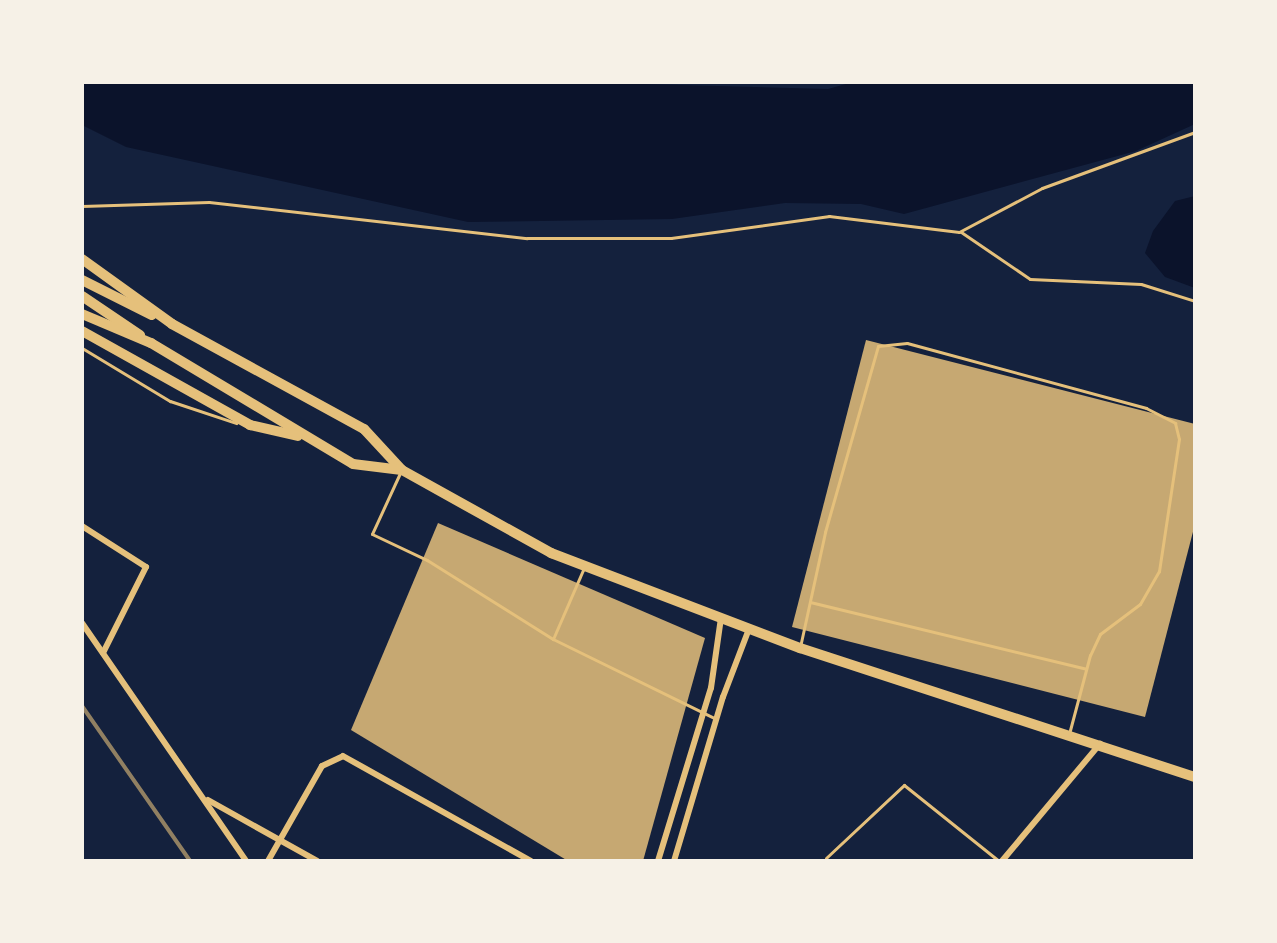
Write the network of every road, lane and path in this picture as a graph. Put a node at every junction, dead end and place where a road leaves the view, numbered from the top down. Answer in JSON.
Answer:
{"nodes":[{"id":1,"x":1195,"y":132,"type":"edge"},
{"id":2,"x":82,"y":206,"type":"edge"},
{"id":3,"x":959,"y":232,"type":"junction"},
{"id":4,"x":82,"y":259,"type":"edge"},
{"id":5,"x":82,"y":280,"type":"edge"},
{"id":6,"x":82,"y":296,"type":"edge"},
{"id":7,"x":1195,"y":301,"type":"edge"},
{"id":8,"x":82,"y":314,"type":"edge"},
{"id":9,"x":172,"y":324,"type":"junction"},
{"id":10,"x":82,"y":331,"type":"edge"},
{"id":11,"x":151,"y":343,"type":"junction"},
{"id":12,"x":82,"y":348,"type":"edge"},
{"id":13,"x":250,"y":425,"type":"junction"},
{"id":14,"x":309,"y":438,"type":"junction"},
{"id":15,"x":402,"y":470,"type":"junction"},
{"id":16,"x":82,"y":526,"type":"edge"},
{"id":17,"x":586,"y":564,"type":"junction"},
{"id":18,"x":810,"y":602,"type":"junction"},
{"id":19,"x":721,"y":618,"type":"junction"},
{"id":20,"x":82,"y":623,"type":"edge"},
{"id":21,"x":749,"y":629,"type":"junction"},
{"id":22,"x":553,"y":639,"type":"junction"},
{"id":23,"x":800,"y":648,"type":"junction"},
{"id":24,"x":103,"y":653,"type":"junction"},
{"id":25,"x":1086,"y":669,"type":"junction"},
{"id":26,"x":703,"y":716,"type":"junction"},
{"id":27,"x":716,"y":719,"type":"junction"},
{"id":28,"x":1069,"y":734,"type":"junction"},
{"id":29,"x":1100,"y":743,"type":"junction"},
{"id":30,"x":1195,"y":777,"type":"edge"},
{"id":31,"x":206,"y":799,"type":"junction"},
{"id":32,"x":279,"y":840,"type":"junction"},
{"id":33,"x":826,"y":858,"type":"dead end"},
{"id":34,"x":246,"y":861,"type":"edge"},
{"id":35,"x":268,"y":861,"type":"edge"},
{"id":36,"x":317,"y":861,"type":"edge"},
{"id":37,"x":531,"y":861,"type":"edge"},
{"id":38,"x":658,"y":861,"type":"edge"},
{"id":39,"x":674,"y":861,"type":"edge"},
{"id":40,"x":1000,"y":861,"type":"edge"}],
"edges":[{"from":1,"to":3,"type":"lane"},
{"from":2,"to":3,"type":"lane"},
{"from":3,"to":7,"type":"lane"},
{"from":4,"to":9,"type":"main road"},
{"from":5,"to":9,"type":"main road"},
{"from":6,"to":11,"type":"main road"},
{"from":8,"to":11,"type":"main road"},
{"from":9,"to":15,"type":"main road"},
{"from":10,"to":13,"type":"main road"},
{"from":11,"to":14,"type":"main road"},
{"from":12,"to":13,"type":"lane"},
{"from":13,"to":14,"type":"main road"},
{"from":14,"to":15,"type":"main road"},
{"from":15,"to":17,"type":"main road"},
{"from":15,"to":22,"type":"lane"},
{"from":16,"to":24,"type":"street"},
{"from":17,"to":19,"type":"main road"},
{"from":17,"to":22,"type":"lane"},
{"from":18,"to":23,"type":"lane"},
{"from":18,"to":25,"type":"lane"},
{"from":18,"to":25,"type":"lane"},
{"from":19,"to":21,"type":"main road"},
{"from":19,"to":26,"type":"street"},
{"from":20,"to":24,"type":"street"},
{"from":21,"to":23,"type":"main road"},
{"from":21,"to":27,"type":"street"},
{"from":22,"to":26,"type":"lane"},
{"from":23,"to":28,"type":"main road"},
{"from":24,"to":31,"type":"street"},
{"from":25,"to":28,"type":"lane"},
{"from":26,"to":27,"type":"lane"},
{"from":26,"to":38,"type":"street"},
{"from":27,"to":39,"type":"street"},
{"from":28,"to":29,"type":"main road"},
{"from":29,"to":30,"type":"main road"},
{"from":29,"to":40,"type":"street"},
{"from":31,"to":32,"type":"street"},
{"from":31,"to":34,"type":"street"},
{"from":32,"to":35,"type":"street"},
{"from":32,"to":36,"type":"street"},
{"from":32,"to":37,"type":"street"},
{"from":33,"to":40,"type":"lane"}]}
